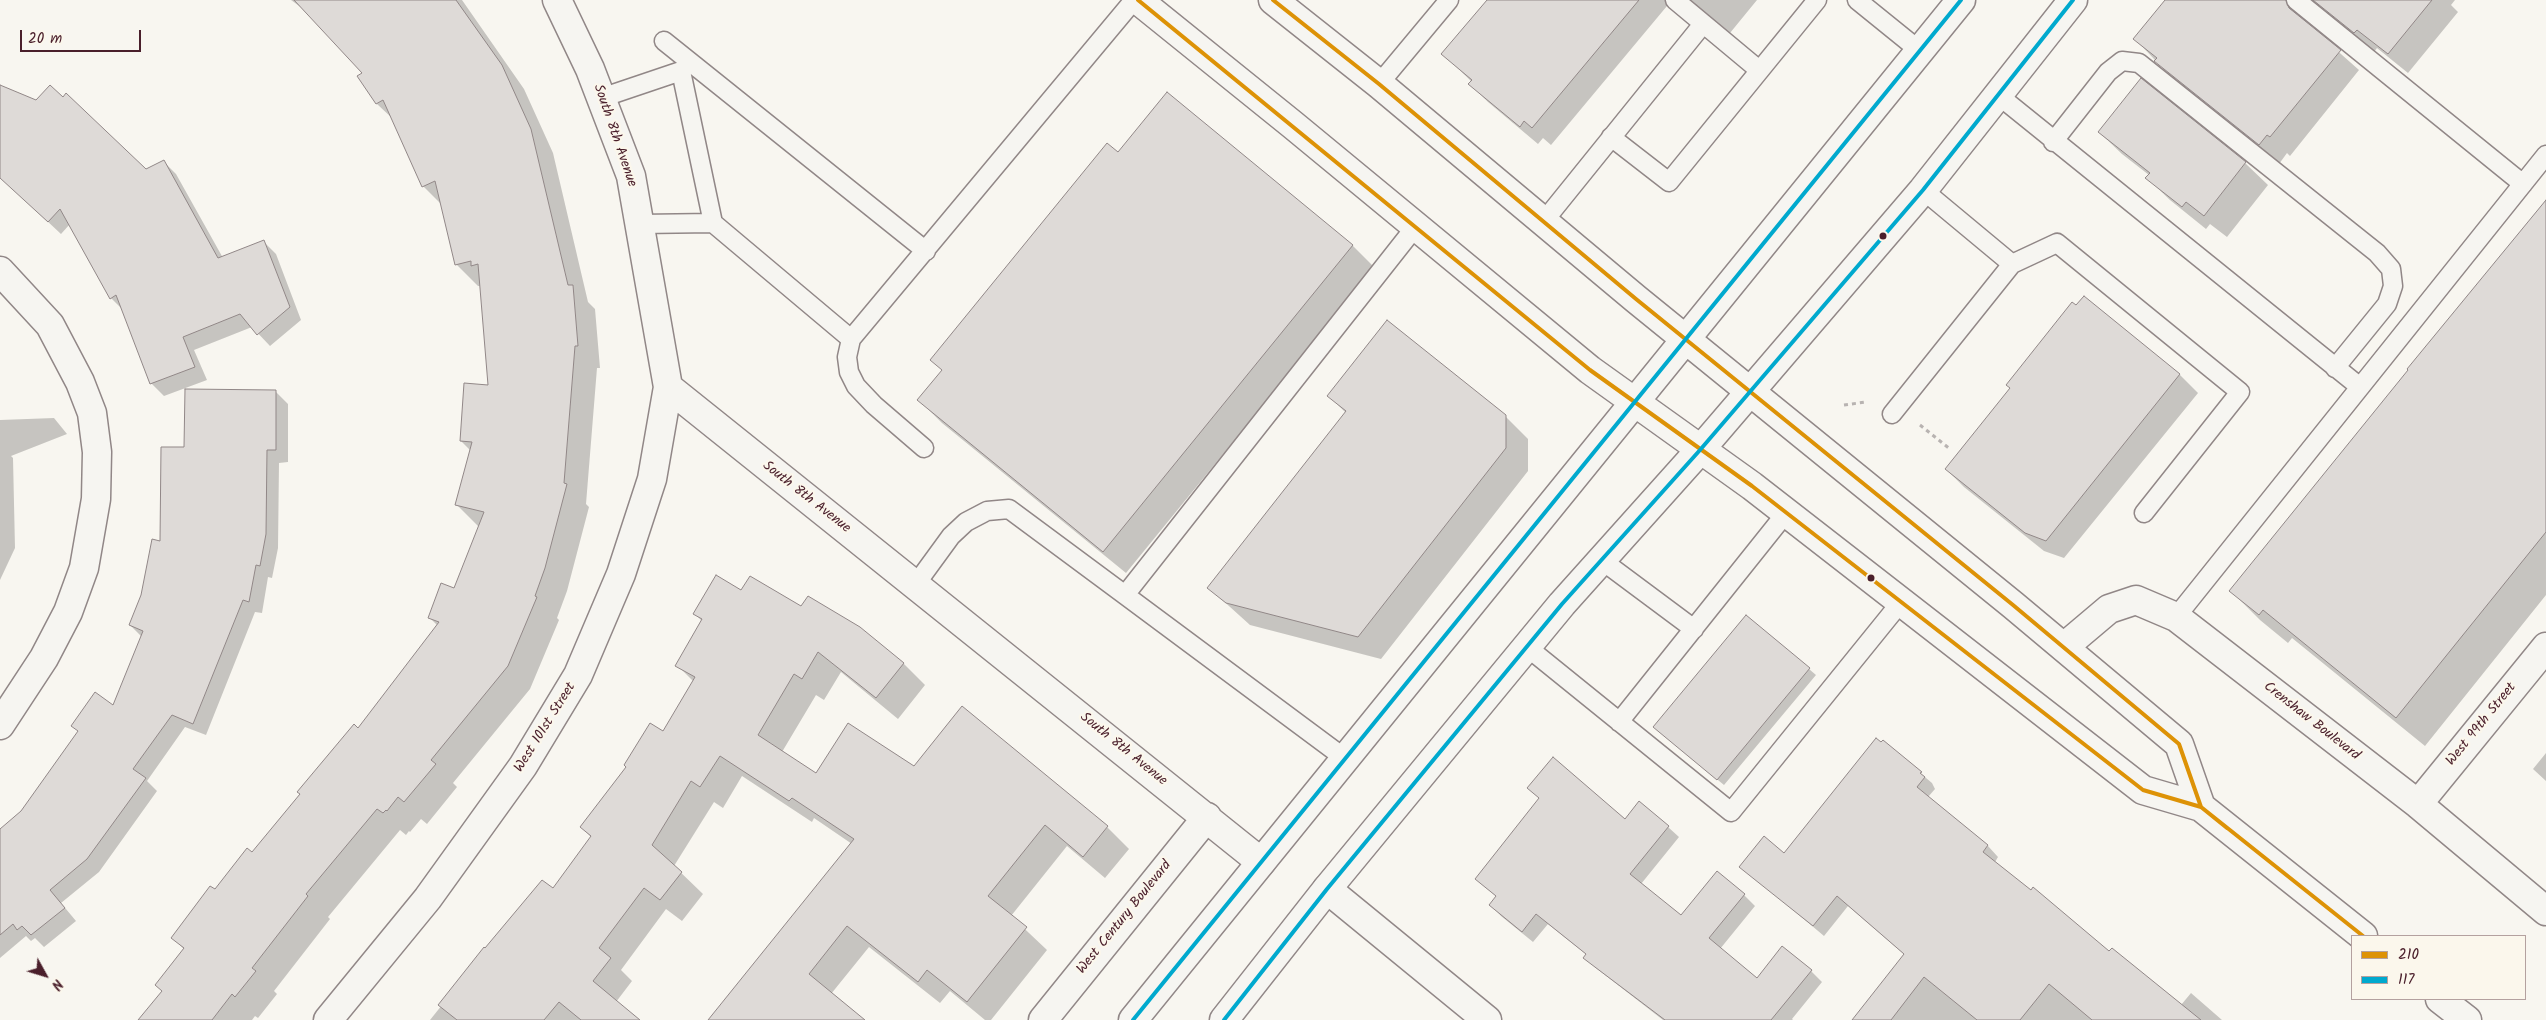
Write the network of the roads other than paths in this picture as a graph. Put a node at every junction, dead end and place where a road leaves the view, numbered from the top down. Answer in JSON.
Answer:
{"nodes":[{"id":1,"x":557,"y":0,"type":"edge"},
{"id":2,"x":1136,"y":0,"type":"edge"},
{"id":3,"x":1273,"y":0,"type":"edge"},
{"id":4,"x":1449,"y":0,"type":"edge"},
{"id":5,"x":1675,"y":0,"type":"edge"},
{"id":6,"x":1817,"y":0,"type":"edge"},
{"id":7,"x":1857,"y":0,"type":"edge"},
{"id":8,"x":1961,"y":0,"type":"edge"},
{"id":9,"x":2073,"y":0,"type":"edge"},
{"id":10,"x":2296,"y":0,"type":"edge"},
{"id":11,"x":1703,"y":24,"type":"junction"},
{"id":12,"x":664,"y":41,"type":"dead end"},
{"id":13,"x":1920,"y":51,"type":"junction"},
{"id":14,"x":1759,"y":70,"type":"junction"},
{"id":15,"x":1379,"y":84,"type":"junction"},
{"id":16,"x":1998,"y":95,"type":"junction"},
{"id":17,"x":602,"y":98,"type":"junction"},
{"id":18,"x":1611,"y":137,"type":"junction"},
{"id":19,"x":2053,"y":142,"type":"junction"},
{"id":20,"x":2546,"y":155,"type":"edge"},
{"id":21,"x":2523,"y":184,"type":"junction"},
{"id":22,"x":1923,"y":190,"type":"junction"},
{"id":23,"x":1544,"y":221,"type":"junction"},
{"id":24,"x":713,"y":222,"type":"junction"},
{"id":25,"x":640,"y":224,"type":"junction"},
{"id":26,"x":1416,"y":226,"type":"junction"},
{"id":27,"x":926,"y":251,"type":"junction"},
{"id":28,"x":2012,"y":264,"type":"junction"},
{"id":29,"x":0,"y":271,"type":"edge"},
{"id":30,"x":851,"y":339,"type":"junction"},
{"id":31,"x":1686,"y":339,"type":"junction"},
{"id":32,"x":2335,"y":368,"type":"junction"},
{"id":33,"x":2360,"y":387,"type":"junction"},
{"id":34,"x":668,"y":388,"type":"junction"},
{"id":35,"x":1750,"y":392,"type":"junction"},
{"id":36,"x":1634,"y":402,"type":"junction"},
{"id":37,"x":1892,"y":414,"type":"dead end"},
{"id":38,"x":924,"y":448,"type":"dead end"},
{"id":39,"x":1700,"y":450,"type":"junction"},
{"id":40,"x":1786,"y":513,"type":"junction"},
{"id":41,"x":2144,"y":513,"type":"dead end"},
{"id":42,"x":1600,"y":559,"type":"junction"},
{"id":43,"x":916,"y":584,"type":"junction"},
{"id":44,"x":1125,"y":595,"type":"junction"},
{"id":45,"x":1901,"y":602,"type":"junction"},
{"id":46,"x":2176,"y":617,"type":"junction"},
{"id":47,"x":1694,"y":629,"type":"junction"},
{"id":48,"x":1527,"y":647,"type":"junction"},
{"id":49,"x":2064,"y":647,"type":"junction"},
{"id":50,"x":2546,"y":647,"type":"edge"},
{"id":51,"x":1619,"y":722,"type":"junction"},
{"id":52,"x":0,"y":725,"type":"edge"},
{"id":53,"x":1347,"y":760,"type":"junction"},
{"id":54,"x":2418,"y":804,"type":"junction"},
{"id":55,"x":2201,"y":806,"type":"junction"},
{"id":56,"x":1207,"y":817,"type":"junction"},
{"id":57,"x":1261,"y":862,"type":"junction"},
{"id":58,"x":1327,"y":889,"type":"junction"},
{"id":59,"x":2546,"y":911,"type":"edge"},
{"id":60,"x":2361,"y":935,"type":"edge"},
{"id":61,"x":2441,"y":1000,"type":"edge"},
{"id":62,"x":328,"y":1020,"type":"edge"},
{"id":63,"x":1043,"y":1020,"type":"edge"},
{"id":64,"x":1133,"y":1020,"type":"edge"},
{"id":65,"x":1224,"y":1020,"type":"edge"},
{"id":66,"x":1487,"y":1020,"type":"edge"},
{"id":67,"x":2467,"y":1020,"type":"edge"}],
"edges":[{"from":1,"to":17,"type":"main road","name":"South 8th Avenue"},
{"from":2,"to":26,"type":"main road"},
{"from":2,"to":27,"type":"lane"},
{"from":3,"to":15,"type":"main road"},
{"from":4,"to":15,"type":"lane"},
{"from":5,"to":11,"type":"lane"},
{"from":6,"to":14,"type":"lane"},
{"from":7,"to":13,"type":"lane"},
{"from":8,"to":13,"type":"main road"},
{"from":9,"to":16,"type":"main road"},
{"from":10,"to":21,"type":"lane"},
{"from":11,"to":14,"type":"lane"},
{"from":11,"to":18,"type":"lane"},
{"from":12,"to":27,"type":"lane"},
{"from":13,"to":31,"type":"main road"},
{"from":14,"to":18,"type":"lane"},
{"from":15,"to":23,"type":"main road"},
{"from":16,"to":19,"type":"lane"},
{"from":16,"to":22,"type":"main road"},
{"from":17,"to":24,"type":"lane"},
{"from":17,"to":25,"type":"main road","name":"South 8th Avenue"},
{"from":18,"to":23,"type":"lane"},
{"from":19,"to":32,"type":"lane"},
{"from":19,"to":32,"type":"lane"},
{"from":20,"to":21,"type":"lane"},
{"from":21,"to":33,"type":"lane"},
{"from":22,"to":28,"type":"lane"},
{"from":22,"to":35,"type":"main road"},
{"from":23,"to":31,"type":"main road"},
{"from":24,"to":25,"type":"lane"},
{"from":24,"to":30,"type":"lane"},
{"from":25,"to":34,"type":"main road","name":"South 8th Avenue"},
{"from":26,"to":36,"type":"main road"},
{"from":26,"to":44,"type":"lane"},
{"from":27,"to":30,"type":"lane"},
{"from":28,"to":37,"type":"lane"},
{"from":28,"to":41,"type":"lane"},
{"from":29,"to":52,"type":"main road"},
{"from":30,"to":38,"type":"lane"},
{"from":31,"to":35,"type":"main road"},
{"from":31,"to":36,"type":"main road"},
{"from":32,"to":33,"type":"lane"},
{"from":33,"to":46,"type":"lane"},
{"from":34,"to":43,"type":"main road","name":"South 8th Avenue"},
{"from":34,"to":62,"type":"main road","name":"West 101st Street"},
{"from":35,"to":39,"type":"main road"},
{"from":35,"to":49,"type":"main road"},
{"from":36,"to":39,"type":"main road"},
{"from":36,"to":53,"type":"main road"},
{"from":39,"to":40,"type":"main road"},
{"from":39,"to":42,"type":"main road"},
{"from":40,"to":45,"type":"main road"},
{"from":40,"to":47,"type":"lane"},
{"from":42,"to":47,"type":"lane"},
{"from":42,"to":48,"type":"main road"},
{"from":43,"to":44,"type":"lane"},
{"from":43,"to":56,"type":"main road","name":"South 8th Avenue"},
{"from":44,"to":53,"type":"lane"},
{"from":45,"to":51,"type":"lane"},
{"from":45,"to":55,"type":"main road"},
{"from":46,"to":49,"type":"main road","name":"Crenshaw Boulevard"},
{"from":46,"to":54,"type":"main road","name":"Crenshaw Boulevard"},
{"from":47,"to":51,"type":"lane"},
{"from":48,"to":51,"type":"lane"},
{"from":48,"to":58,"type":"main road"},
{"from":49,"to":55,"type":"main road"},
{"from":50,"to":54,"type":"main road","name":"West 99th Street"},
{"from":53,"to":57,"type":"main road"},
{"from":54,"to":59,"type":"main road","name":"Crenshaw Boulevard"},
{"from":55,"to":60,"type":"main road"},
{"from":56,"to":57,"type":"main road","name":"South 8th Avenue"},
{"from":56,"to":63,"type":"main road","name":"West Century Boulevard"},
{"from":57,"to":64,"type":"main road"},
{"from":58,"to":65,"type":"main road"},
{"from":58,"to":66,"type":"main road"},
{"from":61,"to":67,"type":"main road"}]}
